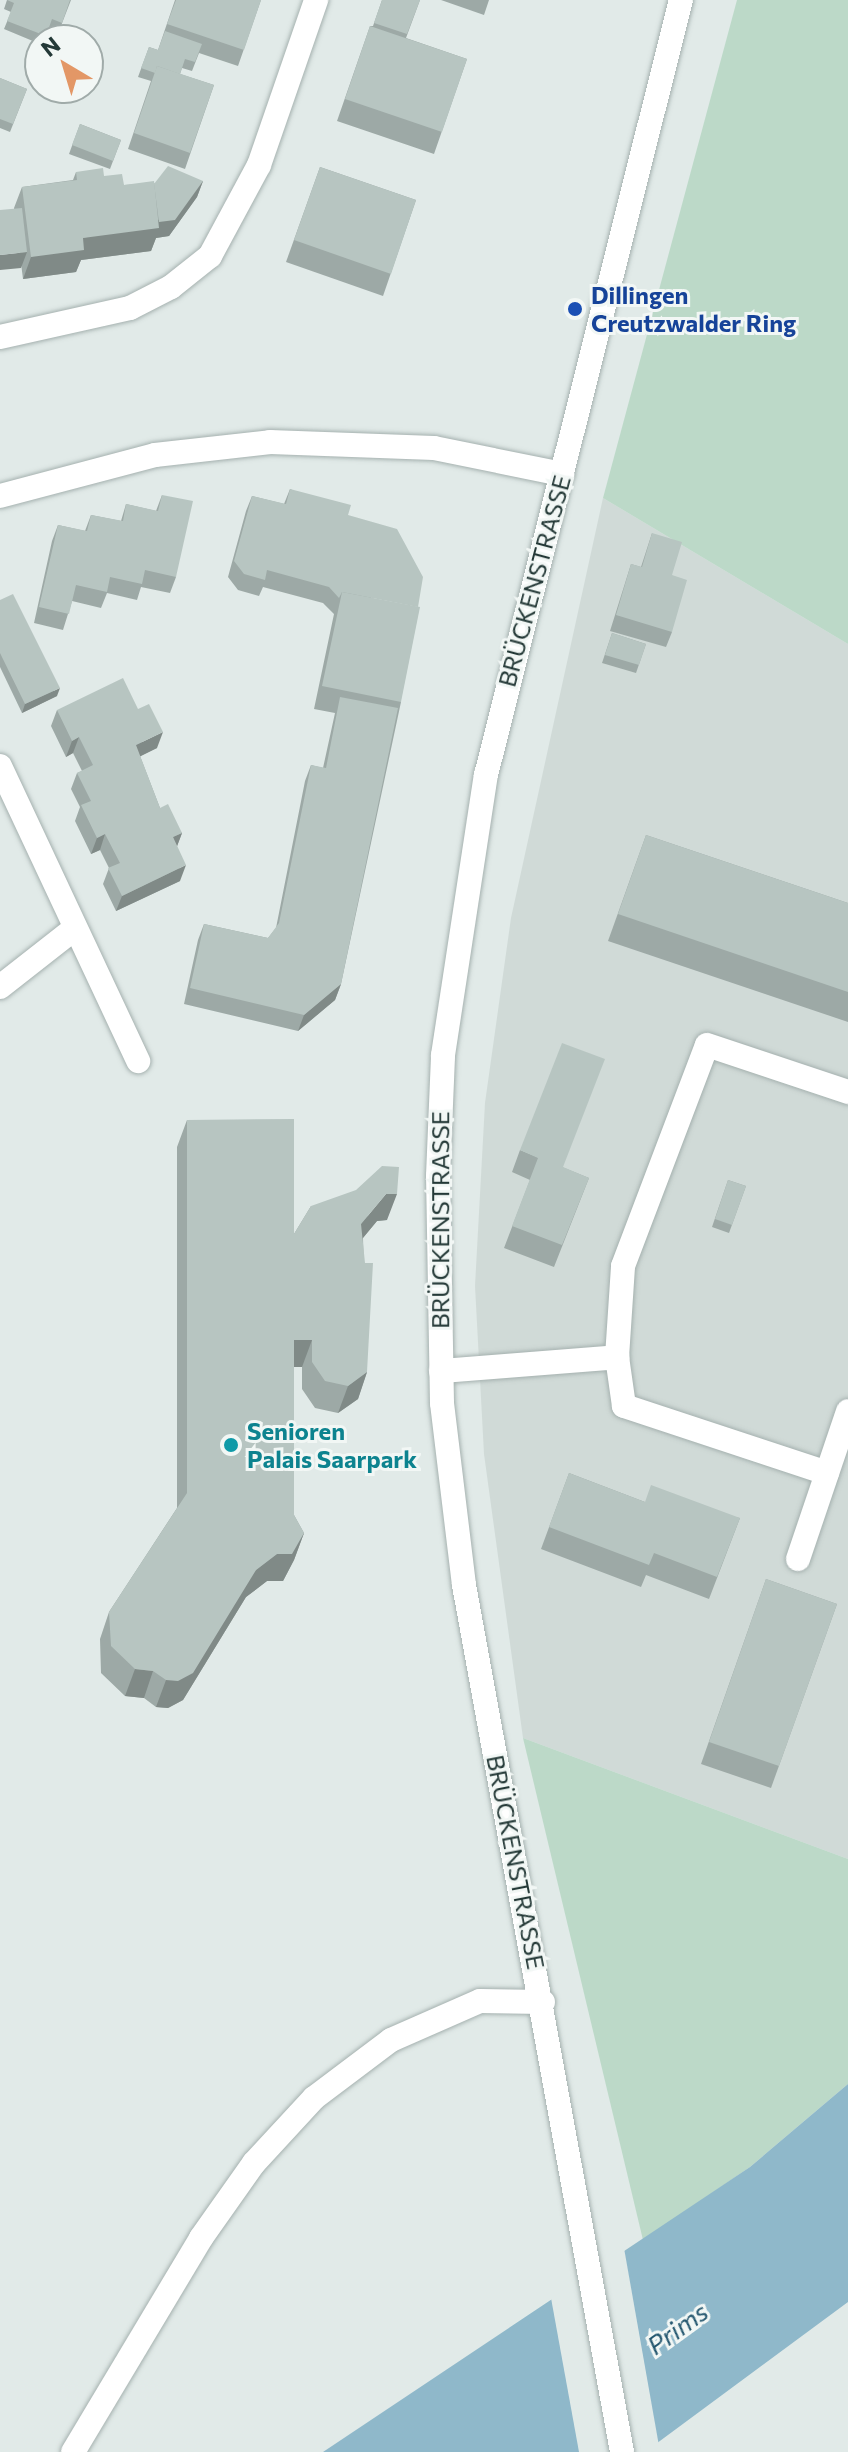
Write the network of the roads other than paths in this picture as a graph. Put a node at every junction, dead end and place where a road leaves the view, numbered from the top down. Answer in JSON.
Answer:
{"nodes":[{"id":1,"x":316,"y":0,"type":"edge"},
{"id":2,"x":681,"y":0,"type":"edge"},
{"id":3,"x":0,"y":337,"type":"edge"},
{"id":4,"x":562,"y":474,"type":"junction"},
{"id":5,"x":0,"y":496,"type":"edge"},
{"id":6,"x":0,"y":766,"type":"edge"},
{"id":7,"x":74,"y":929,"type":"junction"},
{"id":8,"x":0,"y":987,"type":"edge"},
{"id":9,"x":138,"y":1061,"type":"dead end"},
{"id":10,"x":848,"y":1092,"type":"edge"},
{"id":11,"x":617,"y":1357,"type":"junction"},
{"id":12,"x":441,"y":1371,"type":"junction"},
{"id":13,"x":848,"y":1411,"type":"edge"},
{"id":14,"x":827,"y":1473,"type":"junction"},
{"id":15,"x":798,"y":1559,"type":"dead end"},
{"id":16,"x":543,"y":2002,"type":"junction"},
{"id":17,"x":73,"y":2452,"type":"edge"},
{"id":18,"x":622,"y":2452,"type":"edge"}],
"edges":[{"from":1,"to":3,"type":"street"},
{"from":2,"to":4,"type":"street","name":"BRÜCKENSTRASSE"},
{"from":4,"to":5,"type":"street"},
{"from":4,"to":12,"type":"street","name":"BRÜCKENSTRASSE"},
{"from":6,"to":7,"type":"street"},
{"from":7,"to":8,"type":"street"},
{"from":7,"to":9,"type":"street"},
{"from":10,"to":11,"type":"street"},
{"from":11,"to":12,"type":"street"},
{"from":11,"to":14,"type":"street"},
{"from":12,"to":16,"type":"street","name":"BRÜCKENSTRASSE"},
{"from":13,"to":14,"type":"street"},
{"from":14,"to":15,"type":"street"},
{"from":16,"to":17,"type":"street"},
{"from":16,"to":18,"type":"street","name":"BRÜCKENSTRASSE"}]}
